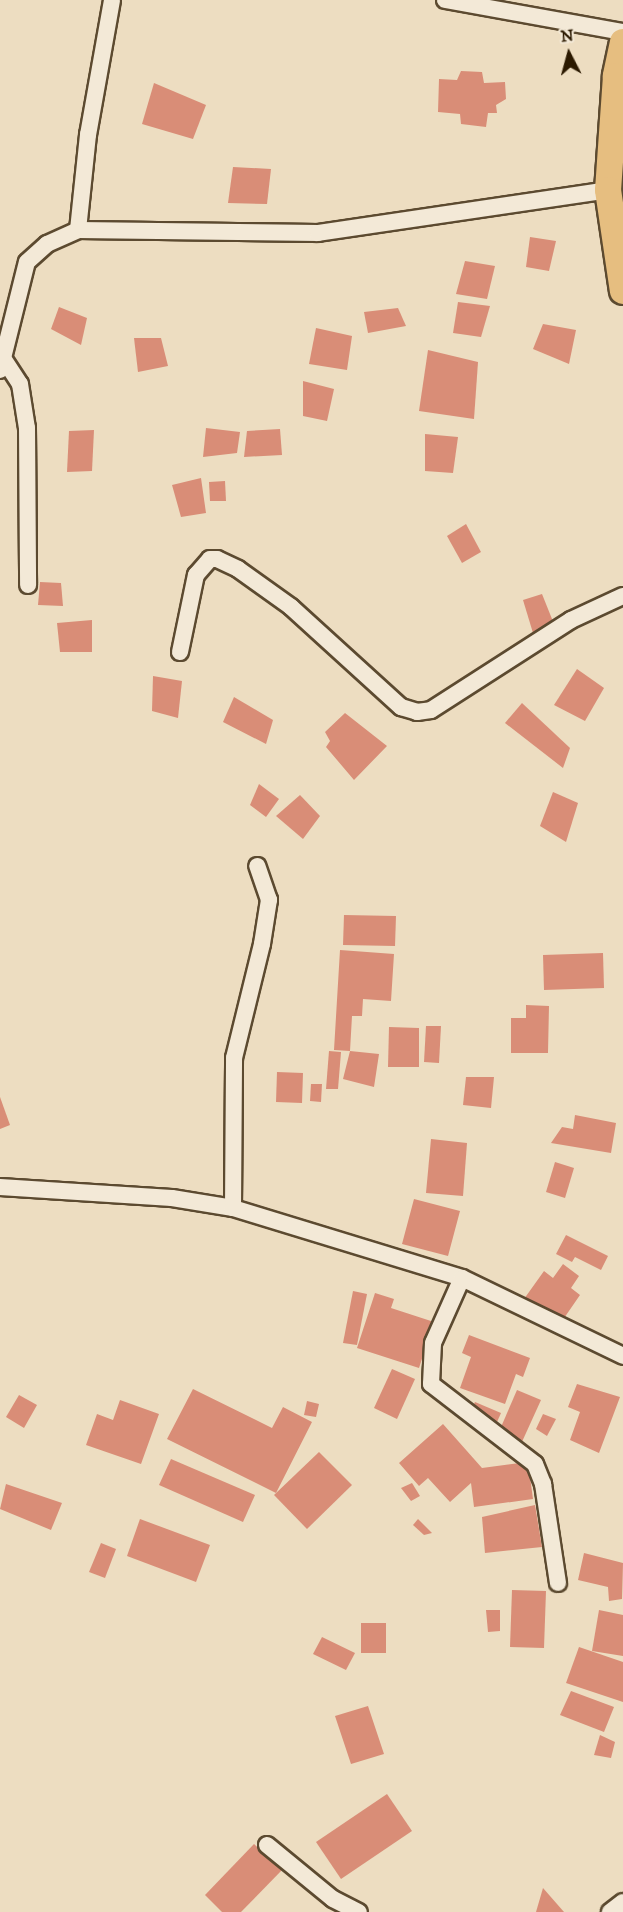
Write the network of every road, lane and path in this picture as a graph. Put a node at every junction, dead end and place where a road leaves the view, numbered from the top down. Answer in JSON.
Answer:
{"nodes":[{"id":1,"x":112,"y":0,"type":"edge"},
{"id":2,"x":445,"y":0,"type":"edge"},
{"id":3,"x":623,"y":32,"type":"edge"},
{"id":4,"x":623,"y":42,"type":"edge"},
{"id":5,"x":608,"y":190,"type":"junction"},
{"id":6,"x":78,"y":230,"type":"junction"},
{"id":7,"x":622,"y":287,"type":"edge"},
{"id":8,"x":2,"y":365,"type":"edge"},
{"id":9,"x":28,"y":585,"type":"dead end"},
{"id":10,"x":623,"y":596,"type":"edge"},
{"id":11,"x":180,"y":652,"type":"dead end"},
{"id":12,"x":257,"y":866,"type":"dead end"},
{"id":13,"x":0,"y":1187,"type":"edge"},
{"id":14,"x":233,"y":1208,"type":"junction"},
{"id":15,"x":462,"y":1278,"type":"junction"},
{"id":16,"x":623,"y":1356,"type":"edge"},
{"id":17,"x":558,"y":1583,"type":"dead end"},
{"id":18,"x":267,"y":1845,"type":"dead end"},
{"id":19,"x":623,"y":1902,"type":"edge"},
{"id":20,"x":359,"y":1912,"type":"edge"},
{"id":21,"x":610,"y":1912,"type":"edge"}],
"edges":[{"from":1,"to":6,"type":"street"},
{"from":2,"to":3,"type":"street"},
{"from":4,"to":5,"type":"highway"},
{"from":5,"to":6,"type":"street"},
{"from":5,"to":7,"type":"highway"},
{"from":6,"to":8,"type":"street"},
{"from":8,"to":9,"type":"street"},
{"from":10,"to":11,"type":"street"},
{"from":12,"to":14,"type":"street"},
{"from":13,"to":14,"type":"street"},
{"from":14,"to":15,"type":"street"},
{"from":15,"to":16,"type":"street"},
{"from":15,"to":17,"type":"street"},
{"from":18,"to":20,"type":"street"},
{"from":19,"to":21,"type":"street"}]}
